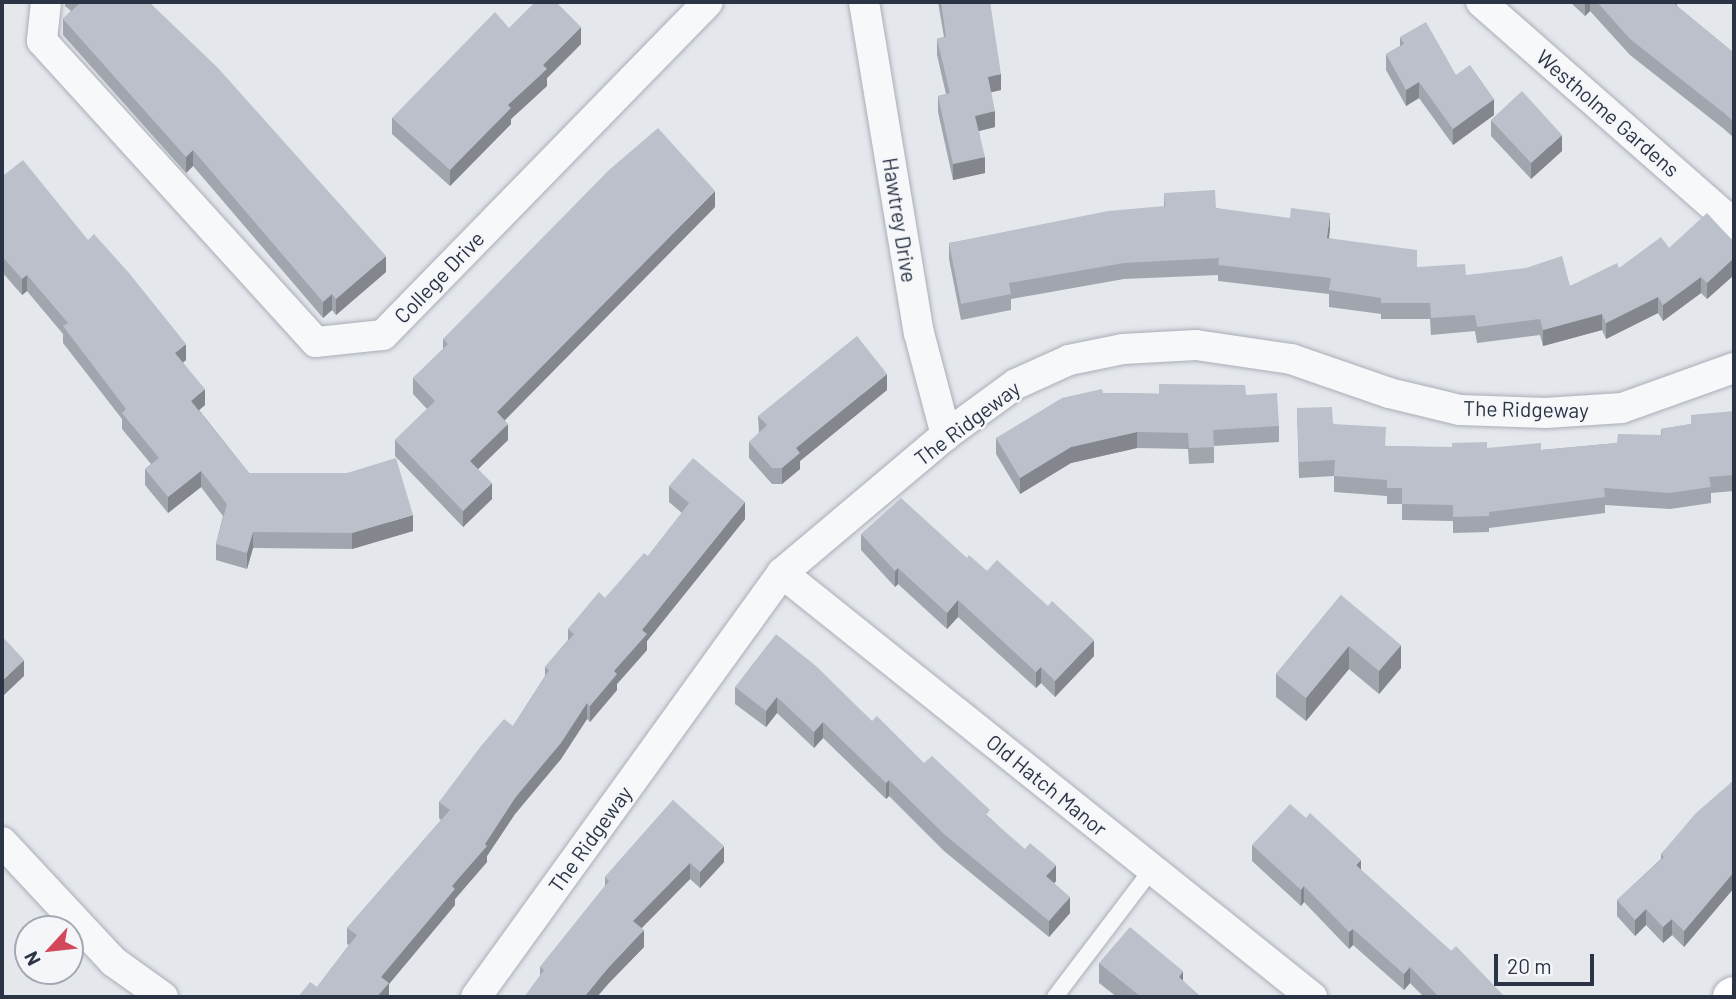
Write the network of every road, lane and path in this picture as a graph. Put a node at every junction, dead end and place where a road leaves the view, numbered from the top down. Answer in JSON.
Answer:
{"nodes":[{"id":1,"x":46,"y":2,"type":"edge"},
{"id":2,"x":708,"y":2,"type":"edge"},
{"id":3,"x":864,"y":2,"type":"edge"},
{"id":4,"x":1481,"y":2,"type":"edge"},
{"id":5,"x":1734,"y":224,"type":"edge"},
{"id":6,"x":1734,"y":368,"type":"edge"},
{"id":7,"x":946,"y":435,"type":"junction"},
{"id":8,"x":782,"y":573,"type":"junction"},
{"id":9,"x":2,"y":842,"type":"edge"},
{"id":10,"x":1153,"y":869,"type":"junction"},
{"id":11,"x":163,"y":997,"type":"edge"},
{"id":12,"x":476,"y":997,"type":"edge"},
{"id":13,"x":1055,"y":997,"type":"edge"},
{"id":14,"x":1312,"y":997,"type":"edge"}],
"edges":[{"from":1,"to":2,"type":"street","name":"College Drive"},
{"from":3,"to":7,"type":"street","name":"Hawtrey Drive"},
{"from":4,"to":5,"type":"street","name":"Westholme Gardens"},
{"from":6,"to":7,"type":"street","name":"The Ridgeway"},
{"from":7,"to":8,"type":"street","name":"The Ridgeway"},
{"from":8,"to":10,"type":"street","name":"Old Hatch Manor"},
{"from":8,"to":12,"type":"street","name":"The Ridgeway"},
{"from":9,"to":11,"type":"street"},
{"from":10,"to":13,"type":"lane"},
{"from":10,"to":14,"type":"street","name":"Old Hatch Manor"}]}
